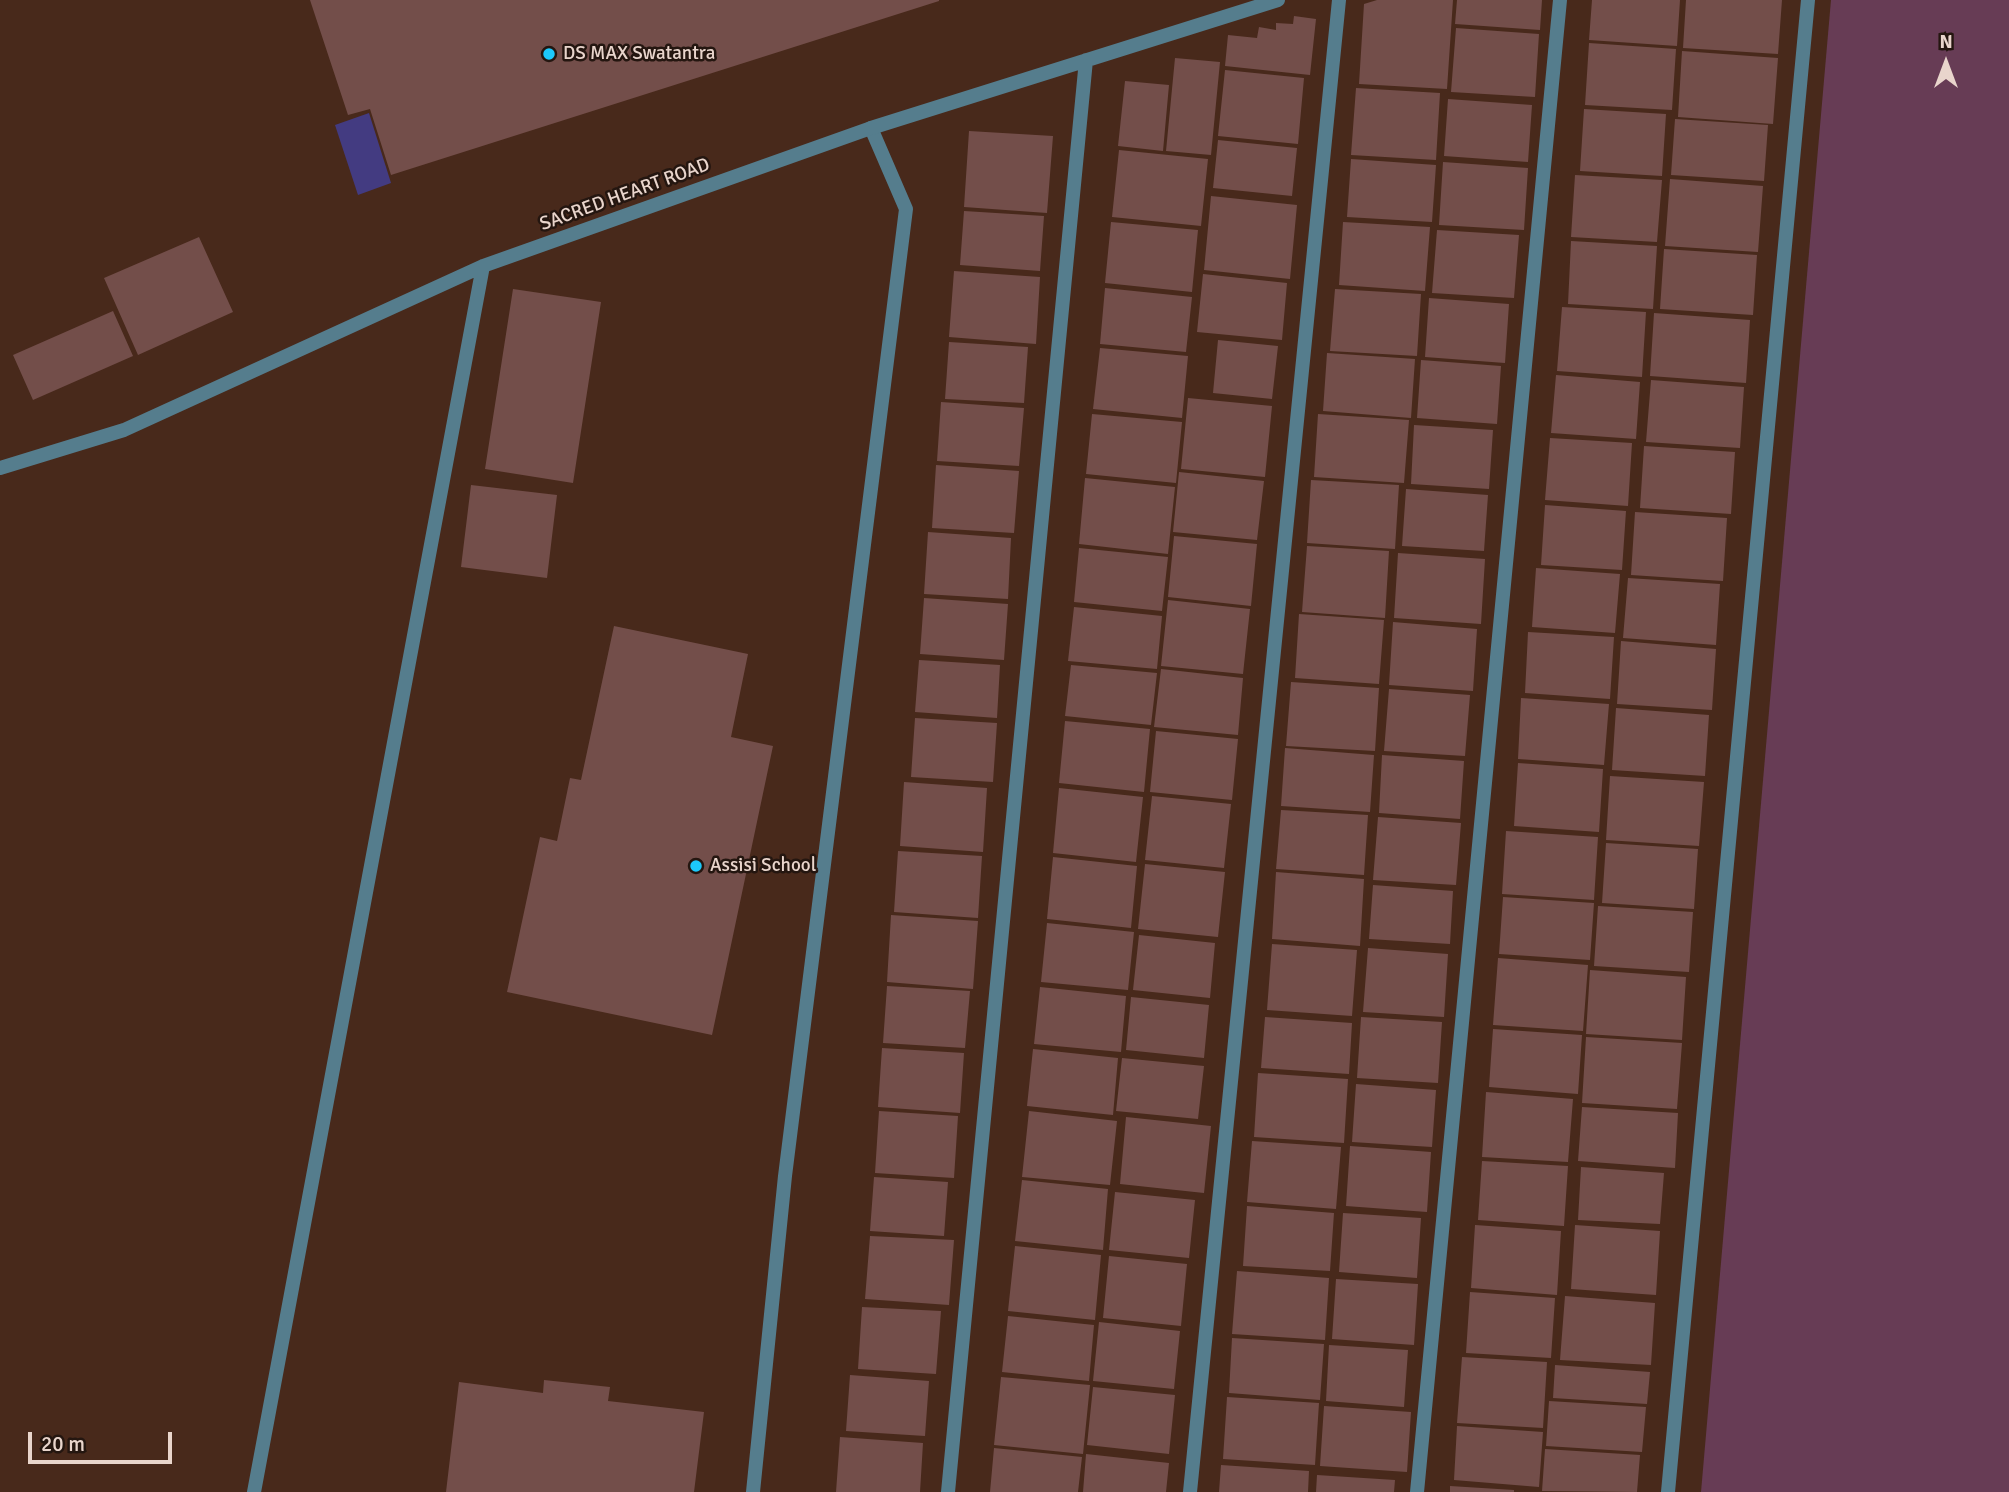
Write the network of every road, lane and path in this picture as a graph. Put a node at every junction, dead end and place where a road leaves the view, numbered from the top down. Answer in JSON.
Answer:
{"nodes":[{"id":1,"x":1278,"y":0,"type":"edge"},
{"id":2,"x":1339,"y":0,"type":"edge"},
{"id":3,"x":1560,"y":0,"type":"edge"},
{"id":4,"x":1808,"y":0,"type":"edge"},
{"id":5,"x":1086,"y":60,"type":"junction"},
{"id":6,"x":871,"y":128,"type":"junction"},
{"id":7,"x":483,"y":266,"type":"junction"},
{"id":8,"x":0,"y":468,"type":"edge"},
{"id":9,"x":254,"y":1492,"type":"edge"},
{"id":10,"x":753,"y":1492,"type":"edge"},
{"id":11,"x":948,"y":1492,"type":"edge"},
{"id":12,"x":1190,"y":1492,"type":"edge"},
{"id":13,"x":1417,"y":1492,"type":"edge"},
{"id":14,"x":1668,"y":1492,"type":"edge"}],
"edges":[{"from":1,"to":5,"type":"street","name":"SACRED HEART ROAD"},
{"from":2,"to":12,"type":"street"},
{"from":3,"to":13,"type":"street"},
{"from":4,"to":14,"type":"street"},
{"from":5,"to":6,"type":"street","name":"SACRED HEART ROAD"},
{"from":5,"to":11,"type":"street"},
{"from":6,"to":7,"type":"street","name":"SACRED HEART ROAD"},
{"from":6,"to":10,"type":"street"},
{"from":7,"to":8,"type":"street","name":"SACRED HEART ROAD"},
{"from":7,"to":9,"type":"street"}]}
